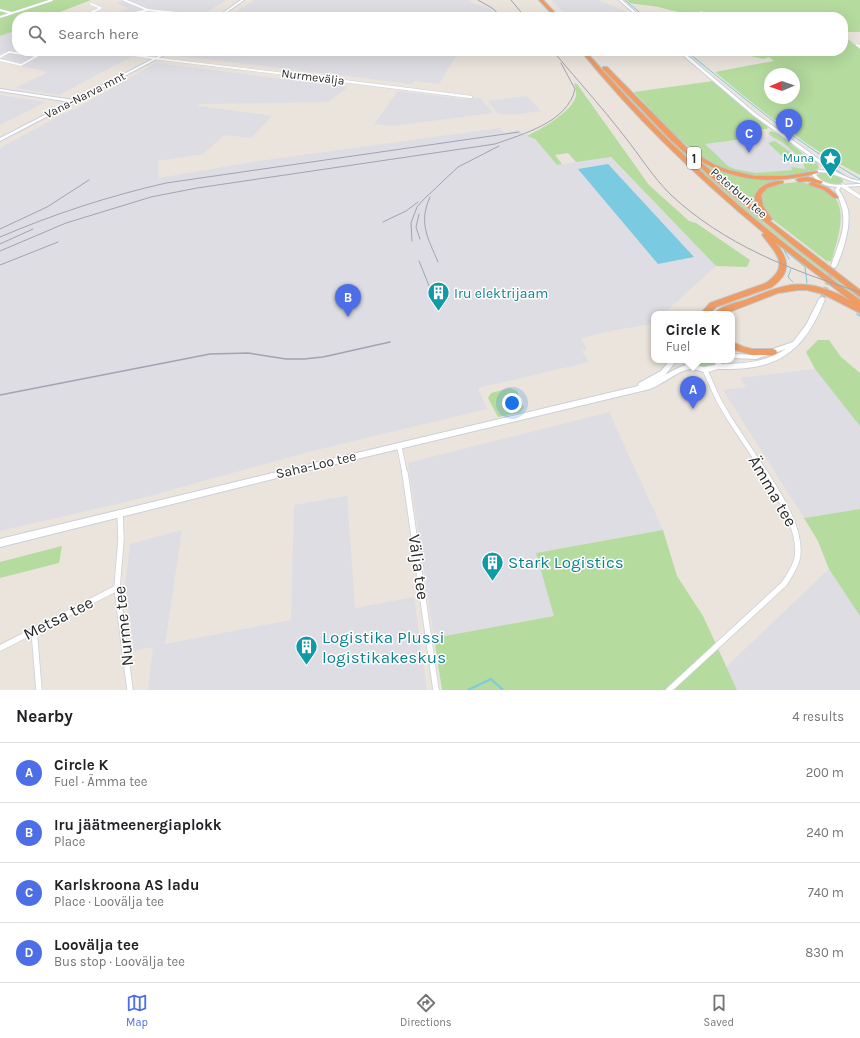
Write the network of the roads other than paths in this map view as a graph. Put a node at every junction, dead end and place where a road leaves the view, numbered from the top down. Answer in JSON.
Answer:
{"nodes":[{"id":1,"x":52,"y":0,"type":"edge"},
{"id":2,"x":124,"y":0,"type":"edge"},
{"id":3,"x":243,"y":0,"type":"edge"},
{"id":4,"x":536,"y":0,"type":"edge"},
{"id":5,"x":541,"y":0,"type":"edge"},
{"id":6,"x":620,"y":0,"type":"edge"},
{"id":7,"x":91,"y":4,"type":"dead end"},
{"id":8,"x":0,"y":10,"type":"edge"},
{"id":9,"x":148,"y":10,"type":"junction"},
{"id":10,"x":14,"y":12,"type":"edge"},
{"id":11,"x":92,"y":12,"type":"edge"},
{"id":12,"x":139,"y":12,"type":"edge"},
{"id":13,"x":168,"y":12,"type":"edge"},
{"id":14,"x":225,"y":12,"type":"edge"},
{"id":15,"x":547,"y":12,"type":"edge"},
{"id":16,"x":552,"y":12,"type":"edge"},
{"id":17,"x":634,"y":12,"type":"edge"},
{"id":18,"x":11,"y":13,"type":"joint"},
{"id":19,"x":0,"y":17,"type":"edge"},
{"id":20,"x":12,"y":52,"type":"edge"},
{"id":21,"x":36,"y":56,"type":"edge"},
{"id":22,"x":138,"y":56,"type":"edge"},
{"id":23,"x":161,"y":56,"type":"edge"},
{"id":24,"x":588,"y":56,"type":"edge"},
{"id":25,"x":595,"y":56,"type":"edge"},
{"id":26,"x":686,"y":56,"type":"edge"},
{"id":27,"x":0,"y":58,"type":"edge"},
{"id":28,"x":155,"y":59,"type":"junction"},
{"id":29,"x":0,"y":90,"type":"edge"},
{"id":30,"x":471,"y":97,"type":"dead end"},
{"id":31,"x":59,"y":99,"type":"junction"},
{"id":32,"x":73,"y":101,"type":"junction"},
{"id":33,"x":55,"y":111,"type":"junction"},
{"id":34,"x":659,"y":124,"type":"junction"},
{"id":35,"x":0,"y":140,"type":"edge"},
{"id":36,"x":813,"y":156,"type":"junction"},
{"id":37,"x":819,"y":171,"type":"junction"},
{"id":38,"x":836,"y":173,"type":"junction"},
{"id":39,"x":845,"y":179,"type":"junction"},
{"id":40,"x":796,"y":181,"type":"junction"},
{"id":41,"x":860,"y":182,"type":"edge"},
{"id":42,"x":822,"y":183,"type":"junction"},
{"id":43,"x":860,"y":185,"type":"edge"},
{"id":44,"x":842,"y":186,"type":"junction"},
{"id":45,"x":836,"y":197,"type":"junction"},
{"id":46,"x":860,"y":197,"type":"edge"},
{"id":47,"x":729,"y":200,"type":"junction"},
{"id":48,"x":845,"y":208,"type":"junction"},
{"id":49,"x":808,"y":254,"type":"junction"},
{"id":50,"x":834,"y":266,"type":"tunnel mouth"},
{"id":51,"x":860,"y":294,"type":"edge"},
{"id":52,"x":822,"y":299,"type":"tunnel mouth"},
{"id":53,"x":860,"y":304,"type":"edge"},
{"id":54,"x":860,"y":310,"type":"edge"},
{"id":55,"x":707,"y":311,"type":"edge"},
{"id":56,"x":726,"y":311,"type":"edge"},
{"id":57,"x":795,"y":344,"type":"junction"},
{"id":58,"x":735,"y":346,"type":"edge"},
{"id":59,"x":773,"y":352,"type":"junction"},
{"id":60,"x":735,"y":356,"type":"edge"},
{"id":61,"x":671,"y":363,"type":"edge"},
{"id":62,"x":688,"y":363,"type":"edge"},
{"id":63,"x":718,"y":363,"type":"edge"},
{"id":64,"x":692,"y":366,"type":"junction"},
{"id":65,"x":717,"y":366,"type":"junction"},
{"id":66,"x":705,"y":370,"type":"junction"},
{"id":67,"x":632,"y":389,"type":"junction"},
{"id":68,"x":399,"y":445,"type":"junction"},
{"id":69,"x":120,"y":513,"type":"junction"},
{"id":70,"x":0,"y":543,"type":"edge"},
{"id":71,"x":117,"y":588,"type":"junction"},
{"id":72,"x":34,"y":630,"type":"junction"},
{"id":73,"x":0,"y":648,"type":"edge"},
{"id":74,"x":38,"y":690,"type":"edge"},
{"id":75,"x":130,"y":690,"type":"edge"},
{"id":76,"x":436,"y":690,"type":"edge"},
{"id":77,"x":669,"y":690,"type":"edge"}],
"edges":[{"from":1,"to":10,"type":"street"},
{"from":2,"to":9,"type":"street"},
{"from":3,"to":14,"type":"street"},
{"from":4,"to":15,"type":"highway"},
{"from":5,"to":16,"type":"highway"},
{"from":6,"to":17,"type":"street"},
{"from":7,"to":11,"type":"street"},
{"from":8,"to":18,"type":"street"},
{"from":9,"to":12,"type":"street"},
{"from":9,"to":13,"type":"street"},
{"from":18,"to":19,"type":"street"},
{"from":20,"to":27,"type":"street"},
{"from":21,"to":27,"type":"street"},
{"from":22,"to":28,"type":"street","name":"Nurmevälja"},
{"from":23,"to":28,"type":"street","name":"Vana-Narva mnt"},
{"from":24,"to":47,"type":"highway","name":"Peterburi tee","number":"1"},
{"from":25,"to":34,"type":"highway","name":"Peterburi tee","number":"1"},
{"from":26,"to":36,"type":"street"},
{"from":28,"to":30,"type":"street","name":"Nurmevälja"},
{"from":28,"to":32,"type":"street","name":"Vana-Narva mnt"},
{"from":29,"to":31,"type":"street"},
{"from":31,"to":32,"type":"street"},
{"from":31,"to":33,"type":"street"},
{"from":32,"to":33,"type":"street","name":"Vana-Narva mnt"},
{"from":33,"to":35,"type":"street","name":"Vana-Narva mnt"},
{"from":34,"to":37,"type":"highway"},
{"from":34,"to":49,"type":"highway","name":"Peterburi tee","number":"1"},
{"from":36,"to":37,"type":"street"},
{"from":36,"to":38,"type":"street"},
{"from":37,"to":38,"type":"street"},
{"from":37,"to":42,"type":"street"},
{"from":38,"to":39,"type":"street"},
{"from":39,"to":41,"type":"street"},
{"from":39,"to":44,"type":"street"},
{"from":40,"to":42,"type":"highway"},
{"from":40,"to":45,"type":"highway"},
{"from":40,"to":49,"type":"highway"},
{"from":42,"to":44,"type":"street"},
{"from":42,"to":45,"type":"street"},
{"from":43,"to":44,"type":"street"},
{"from":44,"to":46,"type":"street"},
{"from":44,"to":48,"type":"street"},
{"from":45,"to":48,"type":"street"},
{"from":47,"to":53,"type":"highway","name":"Peterburi tee","number":"1"},
{"from":47,"to":55,"type":"highway"},
{"from":48,"to":50,"type":"street"},
{"from":49,"to":51,"type":"highway","name":"Peterburi tee","number":"1"},
{"from":52,"to":57,"type":"street"},
{"from":54,"to":56,"type":"highway"},
{"from":57,"to":59,"type":"street"},
{"from":57,"to":65,"type":"street"},
{"from":58,"to":59,"type":"highway"},
{"from":59,"to":60,"type":"street"},
{"from":61,"to":67,"type":"street","name":"Saha-Loo tee"},
{"from":62,"to":64,"type":"street"},
{"from":63,"to":65,"type":"street"},
{"from":64,"to":66,"type":"street"},
{"from":64,"to":67,"type":"street","name":"Saha-Loo tee"},
{"from":65,"to":66,"type":"street"},
{"from":66,"to":77,"type":"street","name":"Ämma tee"},
{"from":67,"to":68,"type":"street","name":"Saha-Loo tee"},
{"from":68,"to":69,"type":"street","name":"Saha-Loo tee"},
{"from":68,"to":76,"type":"street","name":"Välja tee"},
{"from":69,"to":70,"type":"street","name":"Saha-Loo tee"},
{"from":69,"to":71,"type":"street","name":"Nurme tee"},
{"from":71,"to":72,"type":"street","name":"Metsa tee"},
{"from":71,"to":75,"type":"street","name":"Nurme tee"},
{"from":72,"to":73,"type":"street","name":"Metsa tee"},
{"from":72,"to":74,"type":"street"}]}
